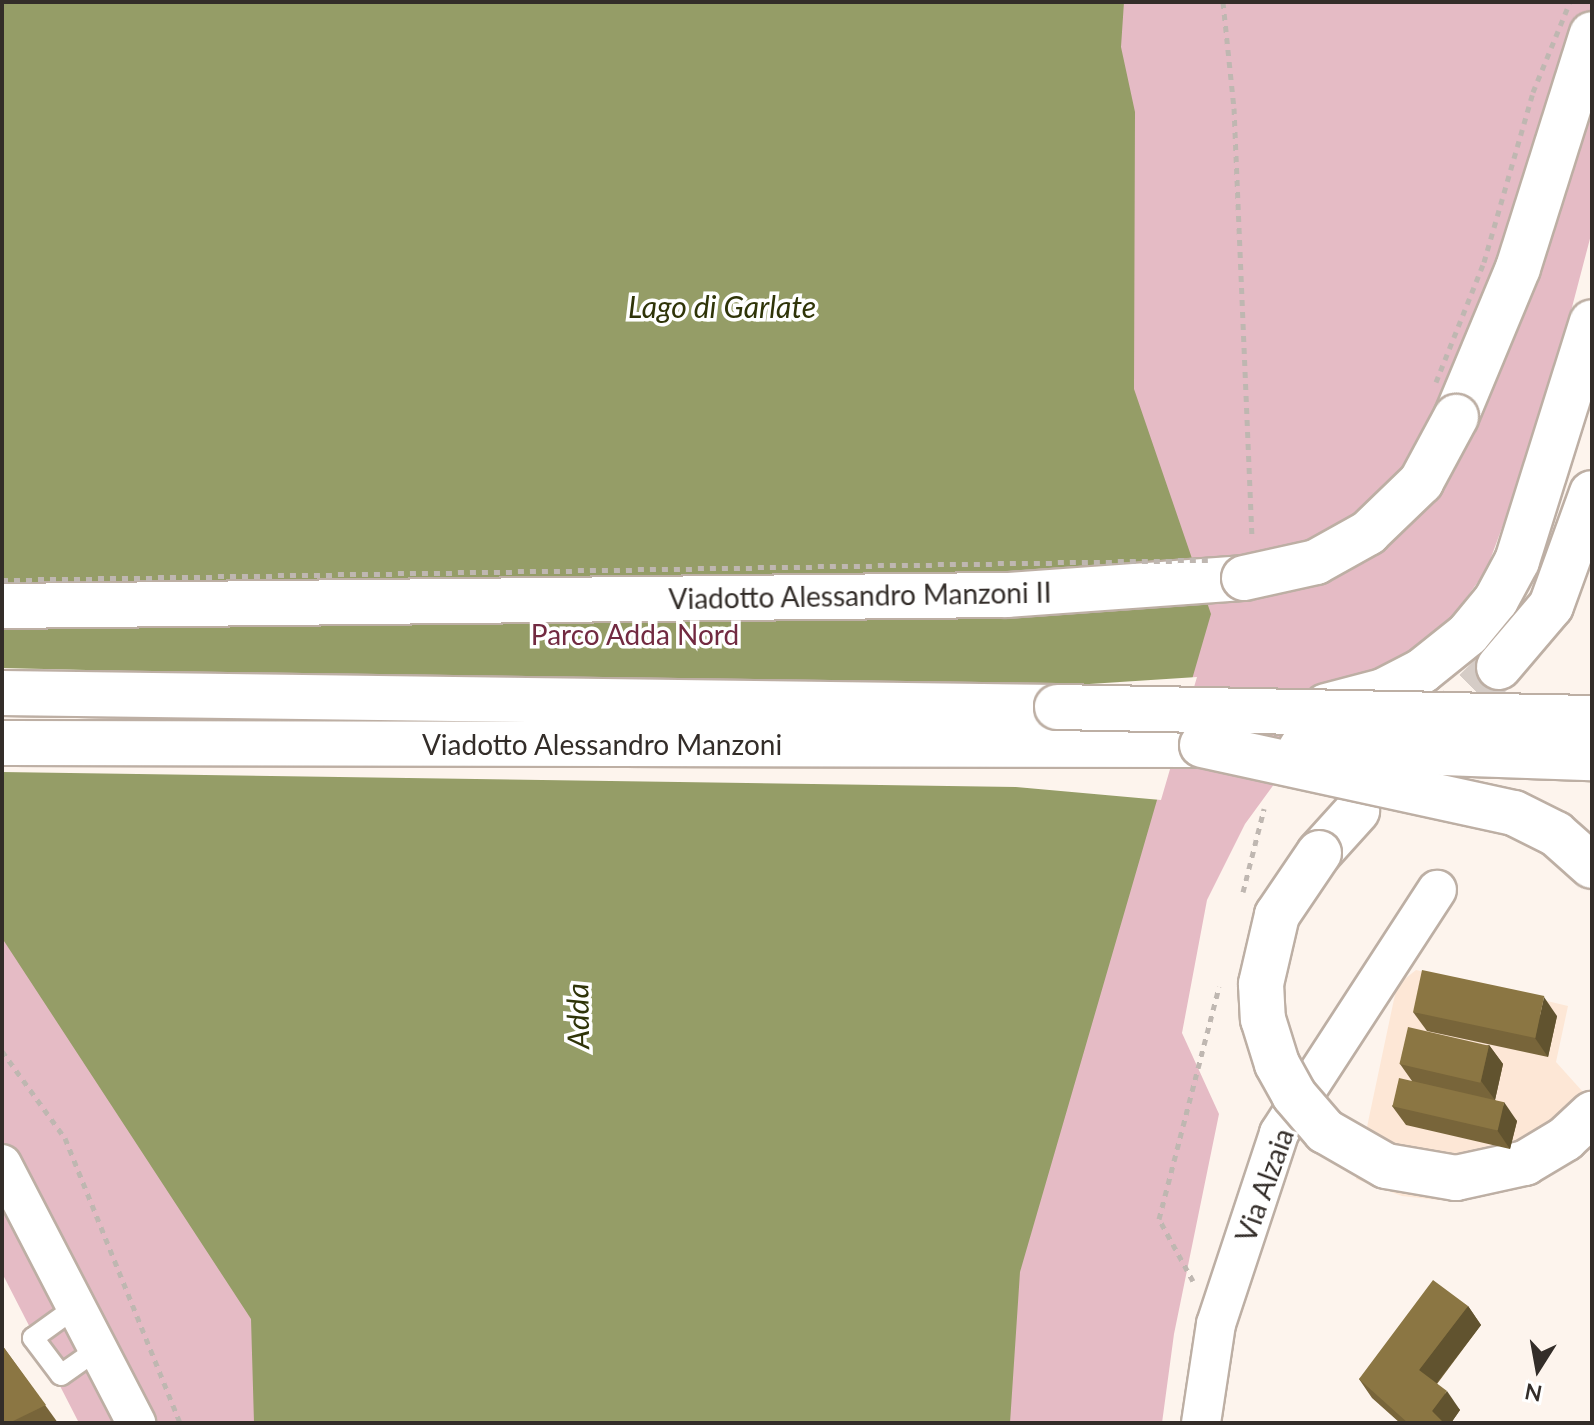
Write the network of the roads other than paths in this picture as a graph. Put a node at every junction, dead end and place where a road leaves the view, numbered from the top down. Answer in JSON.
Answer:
{"nodes":[{"id":1,"x":1592,"y":34,"type":"edge"},
{"id":2,"x":1592,"y":322,"type":"edge"},
{"id":3,"x":1592,"y":493,"type":"edge"},
{"id":4,"x":2,"y":606,"type":"edge"},
{"id":5,"x":1499,"y":667,"type":"tunnel mouth"},
{"id":6,"x":2,"y":693,"type":"edge"},
{"id":7,"x":1057,"y":707,"type":"junction"},
{"id":8,"x":1592,"y":718,"type":"edge"},
{"id":9,"x":2,"y":743,"type":"edge"},
{"id":10,"x":1202,"y":745,"type":"junction"},
{"id":11,"x":1592,"y":758,"type":"edge"},
{"id":12,"x":1357,"y":811,"type":"dead end"},
{"id":13,"x":1592,"y":866,"type":"edge"},
{"id":14,"x":1437,"y":890,"type":"dead end"},
{"id":15,"x":1592,"y":1114,"type":"edge"},
{"id":16,"x":2,"y":1164,"type":"edge"},
{"id":17,"x":76,"y":1307,"type":"junction"},
{"id":18,"x":98,"y":1349,"type":"junction"},
{"id":19,"x":136,"y":1423,"type":"edge"},
{"id":20,"x":1201,"y":1423,"type":"edge"}],
"edges":[{"from":1,"to":4,"type":"main road","name":"Viadotto Alessandro Manzoni II","bridge":true},
{"from":2,"to":7,"type":"main road","bridge":true},
{"from":3,"to":5,"type":"main road"},
{"from":6,"to":7,"type":"main road","name":"Viadotto Alessandro Manzoni"},
{"from":7,"to":8,"type":"main road","bridge":true},
{"from":9,"to":10,"type":"main road","name":"Viadotto Alessandro Manzoni"},
{"from":10,"to":11,"type":"main road","bridge":true},
{"from":10,"to":13,"type":"main road","bridge":true},
{"from":12,"to":15,"type":"main road","bridge":true},
{"from":14,"to":20,"type":"street","name":"Via Alzaia"},
{"from":16,"to":17,"type":"street"},
{"from":17,"to":18,"type":"street"},
{"from":17,"to":18,"type":"lane"},
{"from":18,"to":19,"type":"street"}]}
